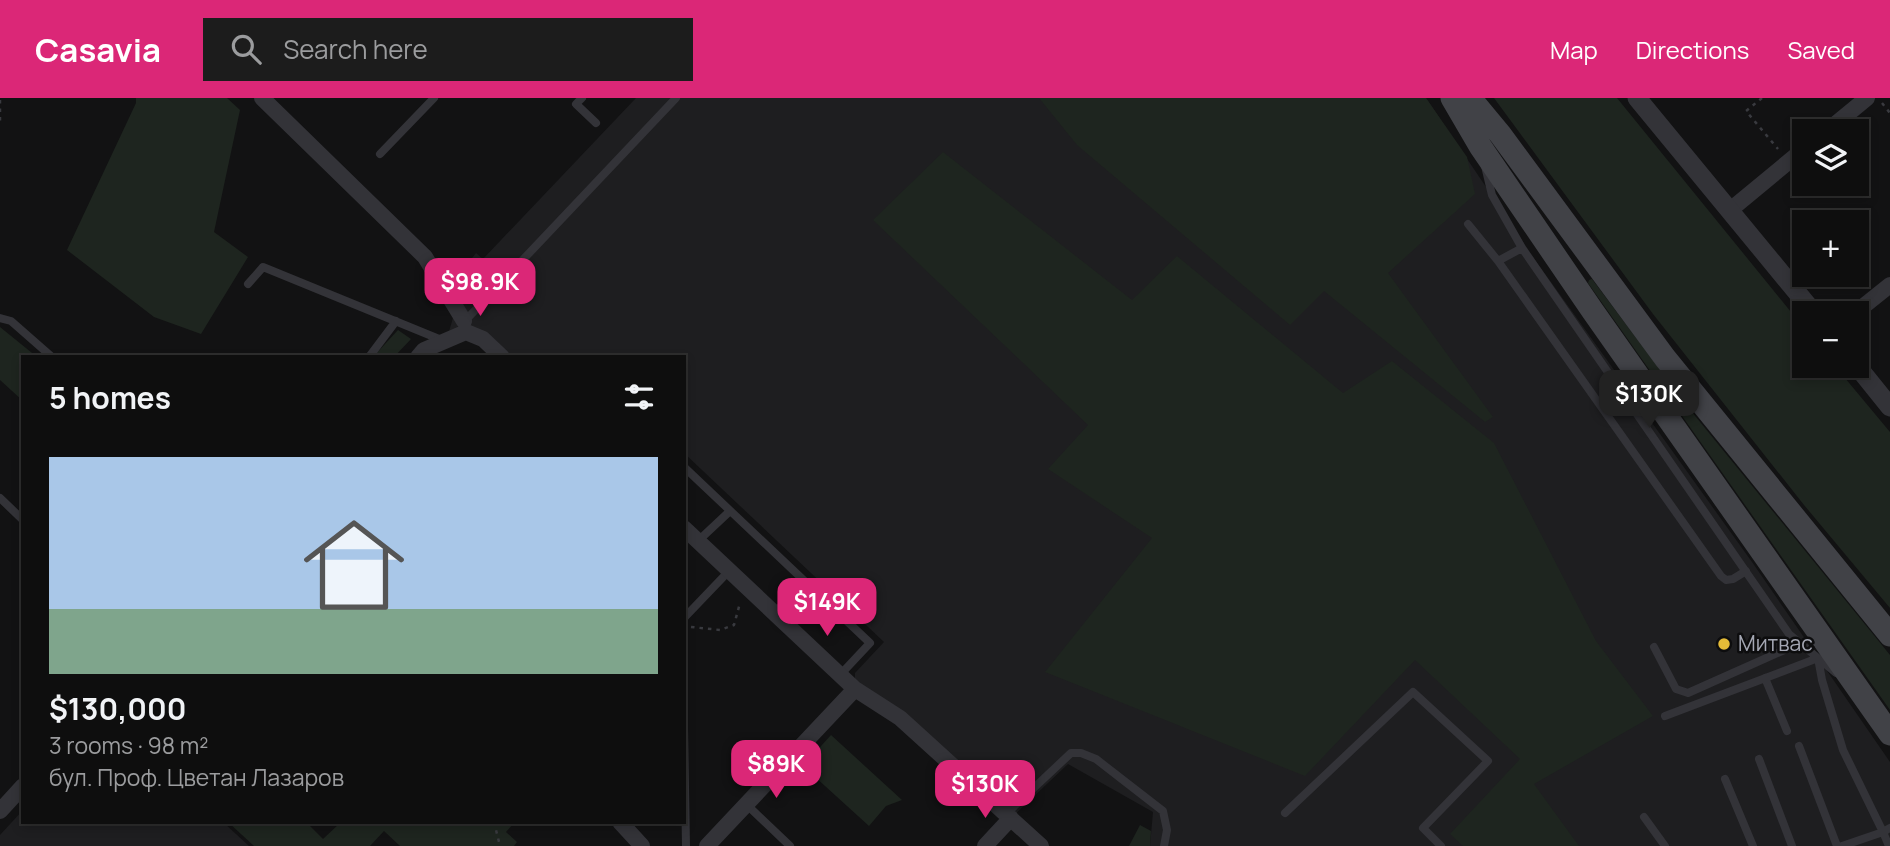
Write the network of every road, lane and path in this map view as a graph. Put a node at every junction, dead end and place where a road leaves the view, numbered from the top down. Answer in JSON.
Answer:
{"nodes":[{"id":1,"x":262,"y":98,"type":"edge"},
{"id":2,"x":434,"y":98,"type":"edge"},
{"id":3,"x":582,"y":98,"type":"edge"},
{"id":4,"x":676,"y":98,"type":"edge"},
{"id":5,"x":1452,"y":98,"type":"edge"},
{"id":6,"x":1470,"y":98,"type":"edge"},
{"id":7,"x":1637,"y":98,"type":"edge"},
{"id":8,"x":1762,"y":98,"type":"edge"},
{"id":9,"x":1867,"y":98,"type":"edge"},
{"id":10,"x":1877,"y":98,"type":"edge"},
{"id":11,"x":0,"y":100,"type":"edge"},
{"id":12,"x":1890,"y":113,"type":"edge"},
{"id":13,"x":1842,"y":119,"type":"edge"},
{"id":14,"x":0,"y":122,"type":"edge"},
{"id":15,"x":596,"y":123,"type":"dead end"},
{"id":16,"x":1480,"y":146,"type":"junction"},
{"id":17,"x":380,"y":154,"type":"dead end"},
{"id":18,"x":1792,"y":159,"type":"edge"},
{"id":19,"x":1789,"y":162,"type":"junction"},
{"id":20,"x":1729,"y":211,"type":"junction"},
{"id":21,"x":1468,"y":224,"type":"dead end"},
{"id":22,"x":1521,"y":248,"type":"junction"},
{"id":23,"x":1498,"y":261,"type":"junction"},
{"id":24,"x":248,"y":284,"type":"dead end"},
{"id":25,"x":1890,"y":285,"type":"edge"},
{"id":26,"x":1804,"y":301,"type":"edge"},
{"id":27,"x":1869,"y":302,"type":"edge"},
{"id":28,"x":0,"y":318,"type":"edge"},
{"id":29,"x":396,"y":321,"type":"junction"},
{"id":30,"x":464,"y":321,"type":"junction"},
{"id":31,"x":446,"y":342,"type":"junction"},
{"id":32,"x":50,"y":355,"type":"edge"},
{"id":33,"x":370,"y":355,"type":"edge"},
{"id":34,"x":422,"y":355,"type":"edge"},
{"id":35,"x":500,"y":355,"type":"edge"},
{"id":36,"x":1867,"y":378,"type":"edge"},
{"id":37,"x":1890,"y":407,"type":"edge"},
{"id":38,"x":686,"y":469,"type":"edge"},
{"id":39,"x":0,"y":498,"type":"edge"},
{"id":40,"x":730,"y":511,"type":"junction"},
{"id":41,"x":21,"y":518,"type":"edge"},
{"id":42,"x":686,"y":530,"type":"edge"},
{"id":43,"x":698,"y":541,"type":"junction"},
{"id":44,"x":729,"y":571,"type":"junction"},
{"id":45,"x":1746,"y":571,"type":"junction"},
{"id":46,"x":806,"y":582,"type":"junction"},
{"id":47,"x":745,"y":585,"type":"junction"},
{"id":48,"x":774,"y":613,"type":"junction"},
{"id":49,"x":686,"y":616,"type":"edge"},
{"id":50,"x":686,"y":626,"type":"edge"},
{"id":51,"x":1890,"y":635,"type":"edge"},
{"id":52,"x":1800,"y":643,"type":"junction"},
{"id":53,"x":1654,"y":647,"type":"dead end"},
{"id":54,"x":1818,"y":658,"type":"junction"},
{"id":55,"x":840,"y":675,"type":"junction"},
{"id":56,"x":1765,"y":678,"type":"junction"},
{"id":57,"x":855,"y":689,"type":"junction"},
{"id":58,"x":1860,"y":692,"type":"junction"},
{"id":59,"x":1665,"y":716,"type":"dead end"},
{"id":60,"x":1787,"y":730,"type":"dead end"},
{"id":61,"x":1890,"y":734,"type":"edge"},
{"id":62,"x":1799,"y":746,"type":"dead end"},
{"id":63,"x":1759,"y":759,"type":"dead end"},
{"id":64,"x":1725,"y":779,"type":"dead end"},
{"id":65,"x":21,"y":788,"type":"edge"},
{"id":66,"x":746,"y":804,"type":"junction"},
{"id":67,"x":0,"y":811,"type":"edge"},
{"id":68,"x":1285,"y":813,"type":"dead end"},
{"id":69,"x":1009,"y":816,"type":"junction"},
{"id":70,"x":1644,"y":817,"type":"dead end"},
{"id":71,"x":494,"y":824,"type":"edge"},
{"id":72,"x":622,"y":824,"type":"edge"},
{"id":73,"x":686,"y":824,"type":"edge"},
{"id":74,"x":1886,"y":830,"type":"edge"},
{"id":75,"x":500,"y":846,"type":"edge"},
{"id":76,"x":642,"y":846,"type":"edge"},
{"id":77,"x":686,"y":846,"type":"edge"},
{"id":78,"x":707,"y":846,"type":"edge"},
{"id":79,"x":790,"y":846,"type":"edge"},
{"id":80,"x":985,"y":846,"type":"edge"},
{"id":81,"x":1041,"y":846,"type":"edge"},
{"id":82,"x":1164,"y":846,"type":"edge"},
{"id":83,"x":1441,"y":846,"type":"edge"},
{"id":84,"x":1665,"y":846,"type":"edge"},
{"id":85,"x":1753,"y":846,"type":"edge"},
{"id":86,"x":1792,"y":846,"type":"edge"},
{"id":87,"x":1839,"y":846,"type":"edge"},
{"id":88,"x":1889,"y":846,"type":"edge"}],
"edges":[{"from":1,"to":30,"type":"street"},
{"from":2,"to":17,"type":"lane"},
{"from":3,"to":15,"type":"lane"},
{"from":4,"to":30,"type":"lane"},
{"from":5,"to":16,"type":"main road"},
{"from":6,"to":51,"type":"main road"},
{"from":7,"to":20,"type":"street"},
{"from":8,"to":19,"type":"path"},
{"from":9,"to":13,"type":"street"},
{"from":10,"to":12,"type":"path"},
{"from":11,"to":14,"type":"path"},
{"from":16,"to":22,"type":"lane"},
{"from":16,"to":58,"type":"main road"},
{"from":18,"to":19,"type":"street"},
{"from":19,"to":20,"type":"street"},
{"from":20,"to":26,"type":"street"},
{"from":21,"to":23,"type":"lane"},
{"from":22,"to":23,"type":"lane"},
{"from":22,"to":45,"type":"lane"},
{"from":23,"to":45,"type":"lane"},
{"from":24,"to":29,"type":"lane"},
{"from":25,"to":27,"type":"street"},
{"from":28,"to":32,"type":"lane"},
{"from":29,"to":31,"type":"lane"},
{"from":29,"to":33,"type":"lane"},
{"from":30,"to":31,"type":"lane"},
{"from":31,"to":34,"type":"street"},
{"from":31,"to":35,"type":"street"},
{"from":36,"to":37,"type":"street"},
{"from":38,"to":40,"type":"lane"},
{"from":39,"to":41,"type":"lane"},
{"from":40,"to":43,"type":"lane"},
{"from":40,"to":46,"type":"lane"},
{"from":42,"to":43,"type":"street"},
{"from":43,"to":44,"type":"street"},
{"from":44,"to":47,"type":"street"},
{"from":44,"to":49,"type":"lane"},
{"from":45,"to":52,"type":"lane"},
{"from":46,"to":48,"type":"lane"},
{"from":46,"to":55,"type":"lane"},
{"from":47,"to":48,"type":"street"},
{"from":47,"to":50,"type":"path"},
{"from":48,"to":55,"type":"street"},
{"from":52,"to":53,"type":"lane"},
{"from":52,"to":54,"type":"lane"},
{"from":54,"to":56,"type":"lane"},
{"from":54,"to":58,"type":"lane"},
{"from":54,"to":74,"type":"lane"},
{"from":55,"to":57,"type":"street"},
{"from":56,"to":59,"type":"lane"},
{"from":56,"to":60,"type":"lane"},
{"from":57,"to":66,"type":"street"},
{"from":57,"to":69,"type":"street"},
{"from":58,"to":61,"type":"main road"},
{"from":62,"to":87,"type":"lane"},
{"from":63,"to":86,"type":"lane"},
{"from":64,"to":85,"type":"lane"},
{"from":65,"to":67,"type":"street"},
{"from":66,"to":78,"type":"street"},
{"from":66,"to":79,"type":"lane"},
{"from":68,"to":83,"type":"lane"},
{"from":69,"to":80,"type":"street"},
{"from":69,"to":81,"type":"street"},
{"from":69,"to":82,"type":"lane"},
{"from":70,"to":84,"type":"lane"},
{"from":71,"to":75,"type":"path"},
{"from":72,"to":76,"type":"street"},
{"from":73,"to":77,"type":"lane"},
{"from":74,"to":87,"type":"lane"},
{"from":74,"to":88,"type":"lane"}]}
